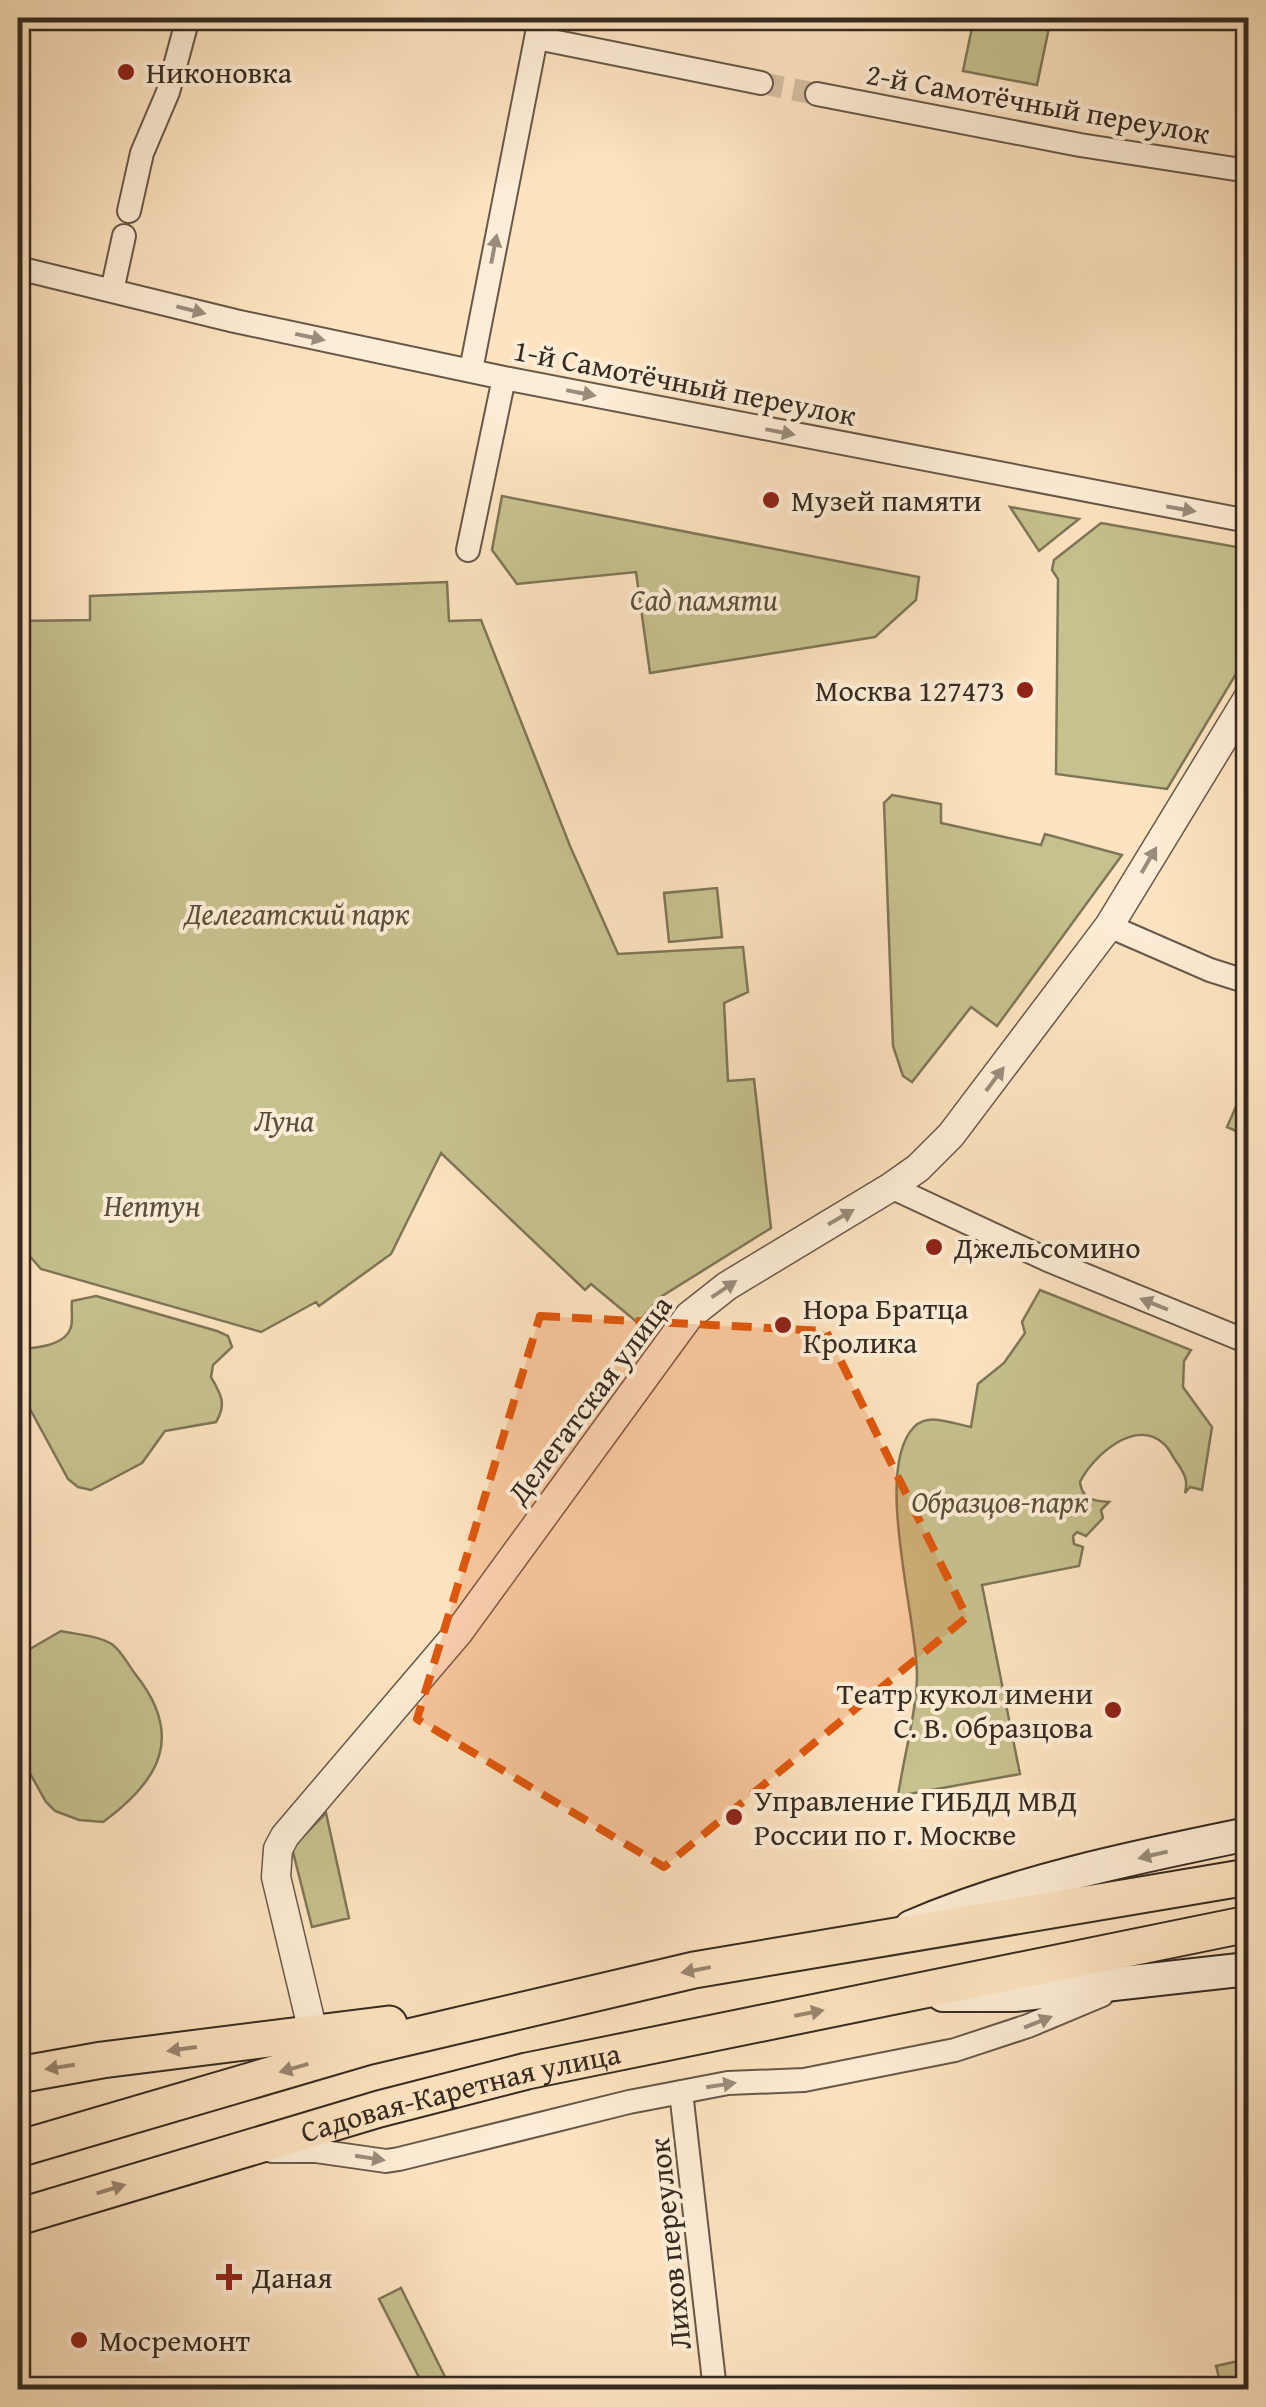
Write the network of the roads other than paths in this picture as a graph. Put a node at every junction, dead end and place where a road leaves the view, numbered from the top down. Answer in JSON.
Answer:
{"nodes":[{"id":1,"x":188,"y":18,"type":"edge"},
{"id":2,"x":538,"y":28,"type":"edge"},
{"id":3,"x":760,"y":83,"type":"tunnel mouth"},
{"id":4,"x":817,"y":94,"type":"tunnel mouth"},
{"id":5,"x":1248,"y":171,"type":"edge"},
{"id":6,"x":130,"y":211,"type":"dead end"},
{"id":7,"x":124,"y":236,"type":"dead end"},
{"id":8,"x":18,"y":268,"type":"edge"},
{"id":9,"x":112,"y":291,"type":"junction"},
{"id":10,"x":471,"y":370,"type":"junction"},
{"id":11,"x":504,"y":378,"type":"junction"},
{"id":12,"x":1248,"y":521,"type":"edge"},
{"id":13,"x":468,"y":550,"type":"dead end"},
{"id":14,"x":1248,"y":698,"type":"edge"},
{"id":15,"x":1109,"y":926,"type":"junction"},
{"id":16,"x":1248,"y":982,"type":"edge"},
{"id":17,"x":891,"y":1187,"type":"junction"},
{"id":18,"x":1248,"y":1342,"type":"edge"},
{"id":19,"x":1248,"y":1834,"type":"edge"},
{"id":20,"x":1248,"y":1877,"type":"edge"},
{"id":21,"x":1248,"y":1924,"type":"edge"},
{"id":22,"x":896,"y":1934,"type":"junction"},
{"id":23,"x":1248,"y":1969,"type":"edge"},
{"id":24,"x":1147,"y":1981,"type":"junction"},
{"id":25,"x":909,"y":1994,"type":"junction"},
{"id":26,"x":524,"y":2009,"type":"junction"},
{"id":27,"x":313,"y":2032,"type":"junction"},
{"id":28,"x":18,"y":2075,"type":"edge"},
{"id":29,"x":681,"y":2092,"type":"junction"},
{"id":30,"x":18,"y":2149,"type":"edge"},
{"id":31,"x":238,"y":2151,"type":"junction"},
{"id":32,"x":18,"y":2217,"type":"edge"},
{"id":33,"x":715,"y":2390,"type":"edge"}],
"edges":[{"from":1,"to":6,"type":"street"},
{"from":2,"to":3,"type":"street"},
{"from":10,"to":2,"type":"street","one_way":true},
{"from":4,"to":5,"type":"street","name":"2-й Самотёчный переулок"},
{"from":7,"to":9,"type":"street"},
{"from":8,"to":9,"type":"street","name":"1-й Самотёчный переулок"},
{"from":9,"to":10,"type":"street","name":"1-й Самотёчный переулок","one_way":true},
{"from":10,"to":11,"type":"street","name":"1-й Самотёчный переулок"},
{"from":11,"to":12,"type":"street","name":"1-й Самотёчный переулок","one_way":true},
{"from":11,"to":13,"type":"street"},
{"from":15,"to":14,"type":"street","name":"Делегатская улица","one_way":true},
{"from":15,"to":16,"type":"street"},
{"from":17,"to":15,"type":"street","name":"Делегатская улица","one_way":true},
{"from":18,"to":17,"type":"street","one_way":true},
{"from":27,"to":17,"type":"street","name":"Делегатская улица","one_way":true},
{"from":19,"to":22,"type":"main road","one_way":true},
{"from":20,"to":22,"type":"main road","name":"Садовая-Каретная улица"},
{"from":21,"to":25,"type":"main road","name":"Садовая-Каретная улица"},
{"from":22,"to":26,"type":"main road","name":"Садовая-Каретная улица","one_way":true},
{"from":23,"to":24,"type":"main road"},
{"from":24,"to":25,"type":"main road"},
{"from":29,"to":24,"type":"street","one_way":true},
{"from":31,"to":25,"type":"main road","name":"Садовая-Каретная улица","one_way":true},
{"from":26,"to":27,"type":"main road","name":"Садовая-Каретная улица"},
{"from":26,"to":30,"type":"main road","name":"Садовая-Каретная улица","one_way":true},
{"from":27,"to":28,"type":"main road","name":"Садовая-Каретная улица","one_way":true},
{"from":31,"to":29,"type":"street","one_way":true},
{"from":29,"to":33,"type":"street","name":"Лихов переулок"},
{"from":32,"to":31,"type":"main road","name":"Садовая-Каретная улица","one_way":true}]}
